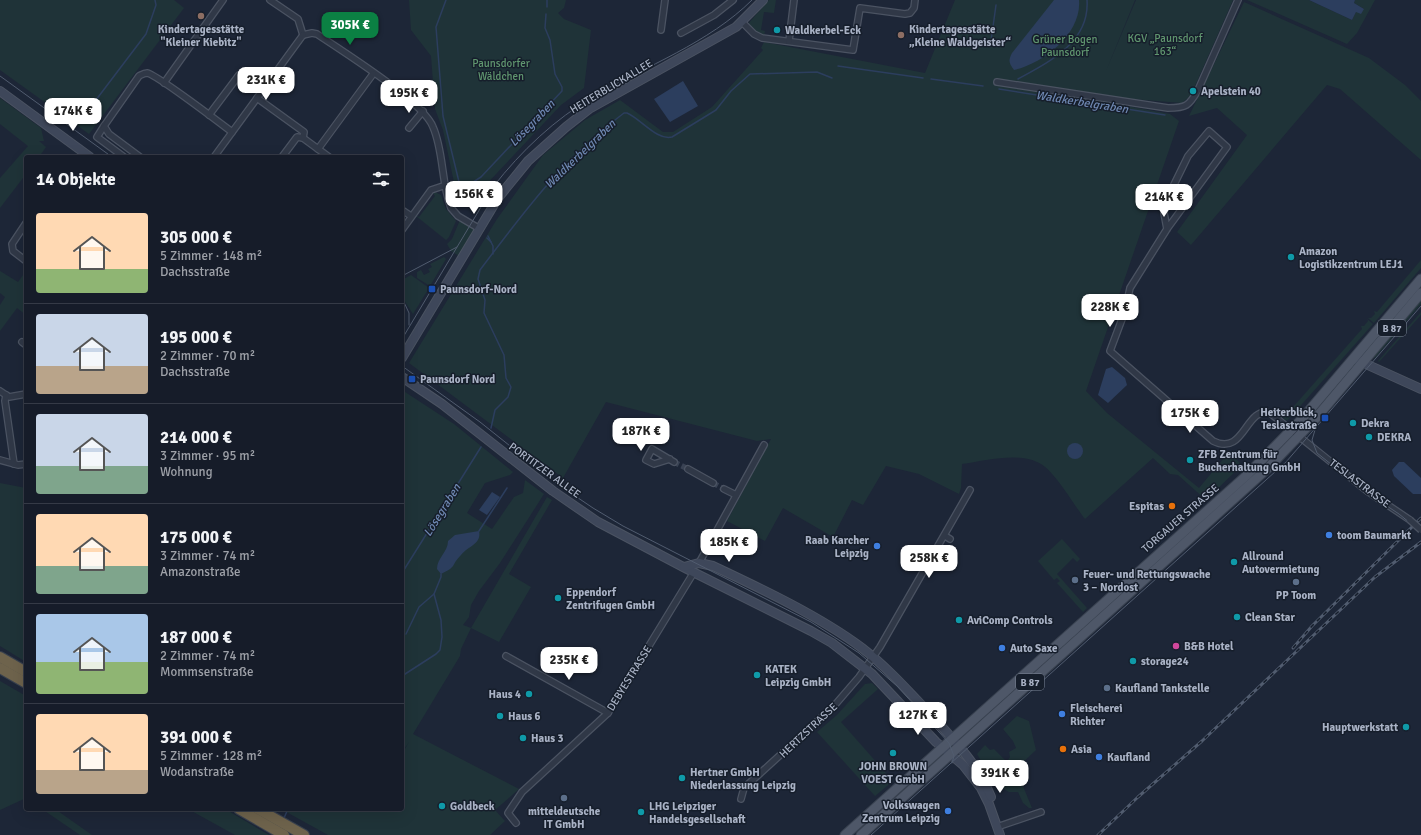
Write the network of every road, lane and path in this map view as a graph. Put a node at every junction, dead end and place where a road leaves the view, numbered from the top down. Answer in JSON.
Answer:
{"nodes":[{"id":1,"x":223,"y":0,"type":"edge"},
{"id":2,"x":270,"y":0,"type":"edge"},
{"id":3,"x":665,"y":0,"type":"edge"},
{"id":4,"x":732,"y":0,"type":"edge"},
{"id":5,"x":763,"y":0,"type":"edge"},
{"id":6,"x":794,"y":0,"type":"edge"},
{"id":7,"x":915,"y":0,"type":"edge"},
{"id":8,"x":1238,"y":0,"type":"edge"},
{"id":9,"x":742,"y":22,"type":"junction"},
{"id":10,"x":661,"y":30,"type":"dead end"},
{"id":11,"x":681,"y":33,"type":"dead end"},
{"id":12,"x":303,"y":35,"type":"junction"},
{"id":13,"x":789,"y":41,"type":"junction"},
{"id":14,"x":373,"y":74,"type":"junction"},
{"id":15,"x":239,"y":75,"type":"dead end"},
{"id":16,"x":997,"y":82,"type":"dead end"},
{"id":17,"x":164,"y":83,"type":"junction"},
{"id":18,"x":0,"y":91,"type":"edge"},
{"id":19,"x":257,"y":98,"type":"junction"},
{"id":20,"x":423,"y":111,"type":"junction"},
{"id":21,"x":209,"y":115,"type":"junction"},
{"id":22,"x":104,"y":126,"type":"junction"},
{"id":23,"x":409,"y":128,"type":"dead end"},
{"id":24,"x":232,"y":132,"type":"junction"},
{"id":25,"x":303,"y":138,"type":"junction"},
{"id":26,"x":318,"y":149,"type":"junction"},
{"id":27,"x":87,"y":155,"type":"edge"},
{"id":28,"x":121,"y":155,"type":"edge"},
{"id":29,"x":137,"y":155,"type":"edge"},
{"id":30,"x":215,"y":155,"type":"edge"},
{"id":31,"x":283,"y":155,"type":"edge"},
{"id":32,"x":326,"y":155,"type":"edge"},
{"id":33,"x":446,"y":185,"type":"junction"},
{"id":34,"x":404,"y":211,"type":"edge"},
{"id":35,"x":411,"y":216,"type":"junction"},
{"id":36,"x":24,"y":226,"type":"edge"},
{"id":37,"x":404,"y":227,"type":"edge"},
{"id":38,"x":480,"y":229,"type":"junction"},
{"id":39,"x":1167,"y":229,"type":"junction"},
{"id":40,"x":24,"y":259,"type":"edge"},
{"id":41,"x":1421,"y":279,"type":"edge"},
{"id":42,"x":1421,"y":294,"type":"edge"},
{"id":43,"x":404,"y":355,"type":"edge"},
{"id":44,"x":1353,"y":358,"type":"junction"},
{"id":45,"x":1362,"y":363,"type":"junction"},
{"id":46,"x":404,"y":378,"type":"edge"},
{"id":47,"x":1421,"y":389,"type":"edge"},
{"id":48,"x":0,"y":391,"type":"edge"},
{"id":49,"x":24,"y":394,"type":"edge"},
{"id":50,"x":6,"y":395,"type":"junction"},
{"id":51,"x":1296,"y":433,"type":"junction"},
{"id":52,"x":764,"y":445,"type":"dead end"},
{"id":53,"x":0,"y":460,"type":"edge"},
{"id":54,"x":14,"y":464,"type":"junction"},
{"id":55,"x":24,"y":464,"type":"edge"},
{"id":56,"x":688,"y":469,"type":"tunnel mouth"},
{"id":57,"x":713,"y":483,"type":"tunnel mouth"},
{"id":58,"x":724,"y":489,"type":"tunnel mouth"},
{"id":59,"x":970,"y":490,"type":"dead end"},
{"id":60,"x":736,"y":495,"type":"junction"},
{"id":61,"x":1421,"y":530,"type":"edge"},
{"id":62,"x":699,"y":562,"type":"junction"},
{"id":63,"x":684,"y":567,"type":"junction"},
{"id":64,"x":694,"y":572,"type":"junction"},
{"id":65,"x":506,"y":656,"type":"dead end"},
{"id":66,"x":0,"y":657,"type":"edge"},
{"id":67,"x":873,"y":657,"type":"junction"},
{"id":68,"x":0,"y":668,"type":"edge"},
{"id":69,"x":865,"y":668,"type":"junction"},
{"id":70,"x":24,"y":671,"type":"edge"},
{"id":71,"x":24,"y":682,"type":"edge"},
{"id":72,"x":608,"y":713,"type":"junction"},
{"id":73,"x":956,"y":743,"type":"junction"},
{"id":74,"x":947,"y":751,"type":"junction"},
{"id":75,"x":741,"y":799,"type":"dead end"},
{"id":76,"x":244,"y":811,"type":"edge"},
{"id":77,"x":260,"y":811,"type":"edge"},
{"id":78,"x":1041,"y":812,"type":"dead end"},
{"id":79,"x":274,"y":823,"type":"junction"},
{"id":80,"x":516,"y":823,"type":"dead end"},
{"id":81,"x":999,"y":826,"type":"junction"},
{"id":82,"x":285,"y":832,"type":"edge"},
{"id":83,"x":304,"y":835,"type":"edge"},
{"id":84,"x":845,"y":835,"type":"edge"},
{"id":85,"x":861,"y":835,"type":"edge"},
{"id":86,"x":1000,"y":835,"type":"edge"},
{"id":87,"x":1006,"y":835,"type":"edge"}],
"edges":[{"from":1,"to":17,"type":"street"},
{"from":2,"to":12,"type":"street"},
{"from":3,"to":10,"type":"street"},
{"from":4,"to":11,"type":"street"},
{"from":5,"to":9,"type":"main road","name":"HEITERBLICKALLEE"},
{"from":6,"to":13,"type":"street"},
{"from":7,"to":13,"type":"street"},
{"from":8,"to":16,"type":"street"},
{"from":9,"to":13,"type":"street"},
{"from":9,"to":38,"type":"main road","name":"HEITERBLICKALLEE"},
{"from":12,"to":14,"type":"street"},
{"from":12,"to":19,"type":"street"},
{"from":14,"to":20,"type":"street"},
{"from":14,"to":26,"type":"street"},
{"from":15,"to":21,"type":"street"},
{"from":17,"to":21,"type":"street"},
{"from":17,"to":22,"type":"street"},
{"from":18,"to":27,"type":"main road"},
{"from":19,"to":24,"type":"street"},
{"from":19,"to":25,"type":"street"},
{"from":20,"to":23,"type":"street"},
{"from":20,"to":33,"type":"street"},
{"from":21,"to":24,"type":"street"},
{"from":22,"to":28,"type":"street"},
{"from":22,"to":29,"type":"street"},
{"from":24,"to":30,"type":"street"},
{"from":25,"to":26,"type":"street"},
{"from":25,"to":31,"type":"street"},
{"from":26,"to":32,"type":"street"},
{"from":33,"to":35,"type":"street"},
{"from":33,"to":38,"type":"street"},
{"from":34,"to":35,"type":"street"},
{"from":35,"to":37,"type":"street"},
{"from":36,"to":40,"type":"street"},
{"from":38,"to":43,"type":"main road","name":"HEITERBLICKALLEE"},
{"from":39,"to":39,"type":"street"},
{"from":39,"to":51,"type":"street","name":"TESLASTRASSE"},
{"from":41,"to":44,"type":"main road","name":"TORGAUER STRASSE","number":"B 87"},
{"from":42,"to":45,"type":"main road","name":"TORGAUER STRASSE","number":"B 87"},
{"from":44,"to":45,"type":"main road"},
{"from":44,"to":51,"type":"main road","name":"TORGAUER STRASSE","number":"B 87"},
{"from":45,"to":47,"type":"main road"},
{"from":45,"to":51,"type":"main road","name":"TORGAUER STRASSE","number":"B 87"},
{"from":46,"to":63,"type":"main road","name":"PORTITZER ALLEE"},
{"from":48,"to":50,"type":"street"},
{"from":49,"to":50,"type":"street"},
{"from":50,"to":54,"type":"street"},
{"from":51,"to":61,"type":"street","name":"TESLASTRASSE","bridge":true},
{"from":51,"to":73,"type":"main road","name":"TORGAUER STRASSE","number":"B 87"},
{"from":52,"to":60,"type":"street"},
{"from":53,"to":54,"type":"street"},
{"from":54,"to":55,"type":"street"},
{"from":56,"to":57,"type":"street"},
{"from":58,"to":60,"type":"street"},
{"from":59,"to":67,"type":"street","name":"HERTZSTRASSE"},
{"from":60,"to":62,"type":"street"},
{"from":62,"to":63,"type":"main road"},
{"from":62,"to":67,"type":"main road"},
{"from":63,"to":64,"type":"main road","name":"PORTITZER ALLEE"},
{"from":64,"to":69,"type":"main road","name":"PORTITZER ALLEE"},
{"from":64,"to":72,"type":"street","name":"DEBYESTRASSE"},
{"from":65,"to":72,"type":"street"},
{"from":66,"to":70,"type":"highway"},
{"from":67,"to":69,"type":"street","name":"HERTZSTRASSE"},
{"from":67,"to":73,"type":"main road"},
{"from":68,"to":71,"type":"highway"},
{"from":69,"to":74,"type":"main road","name":"PORTITZER ALLEE"},
{"from":69,"to":75,"type":"street","name":"HERTZSTRASSE"},
{"from":72,"to":80,"type":"street","name":"DEBYESTRASSE"},
{"from":73,"to":74,"type":"main road","name":"TORGAUER STRASSE","number":"B 87"},
{"from":73,"to":81,"type":"main road"},
{"from":74,"to":81,"type":"main road","name":"PORTITZER ALLEE"},
{"from":74,"to":84,"type":"main road","name":"TORGAUER STRASSE","number":"B 87"},
{"from":74,"to":85,"type":"main road","name":"TORGAUER STRASSE","number":"B 87"},
{"from":76,"to":79,"type":"highway"},
{"from":77,"to":79,"type":"highway"},
{"from":78,"to":81,"type":"street"},
{"from":79,"to":82,"type":"highway"},
{"from":81,"to":86,"type":"main road"},
{"from":81,"to":87,"type":"main road"},
{"from":82,"to":83,"type":"highway"}]}
